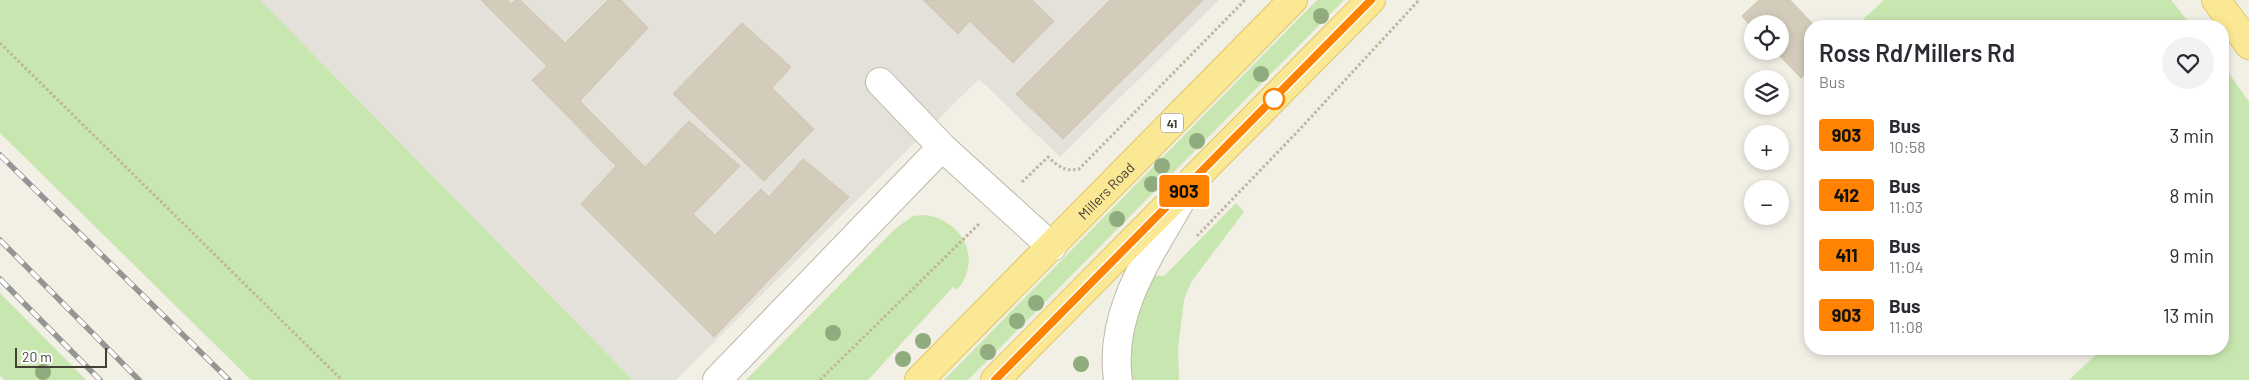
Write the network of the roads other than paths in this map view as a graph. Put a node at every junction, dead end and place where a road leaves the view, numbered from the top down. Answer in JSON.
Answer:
{"nodes":[{"id":1,"x":1293,"y":0,"type":"edge"},
{"id":2,"x":1371,"y":0,"type":"edge"},
{"id":3,"x":2216,"y":0,"type":"edge"},
{"id":4,"x":2249,"y":45,"type":"edge"},
{"id":5,"x":880,"y":82,"type":"dead end"},
{"id":6,"x":942,"y":147,"type":"junction"},
{"id":7,"x":1187,"y":188,"type":"junction"},
{"id":8,"x":1052,"y":247,"type":"junction"},
{"id":9,"x":717,"y":380,"type":"edge"},
{"id":10,"x":919,"y":380,"type":"edge"},
{"id":11,"x":995,"y":380,"type":"edge"},
{"id":12,"x":1118,"y":380,"type":"edge"}],
"edges":[{"from":1,"to":8,"type":"main road","name":"Millers Road","number":"41"},
{"from":2,"to":7,"type":"main road"},
{"from":3,"to":4,"type":"main road"},
{"from":5,"to":6,"type":"street"},
{"from":6,"to":8,"type":"street"},
{"from":6,"to":9,"type":"street"},
{"from":7,"to":11,"type":"main road"},
{"from":7,"to":12,"type":"street"},
{"from":8,"to":10,"type":"main road","name":"Millers Road","number":"41"}]}
